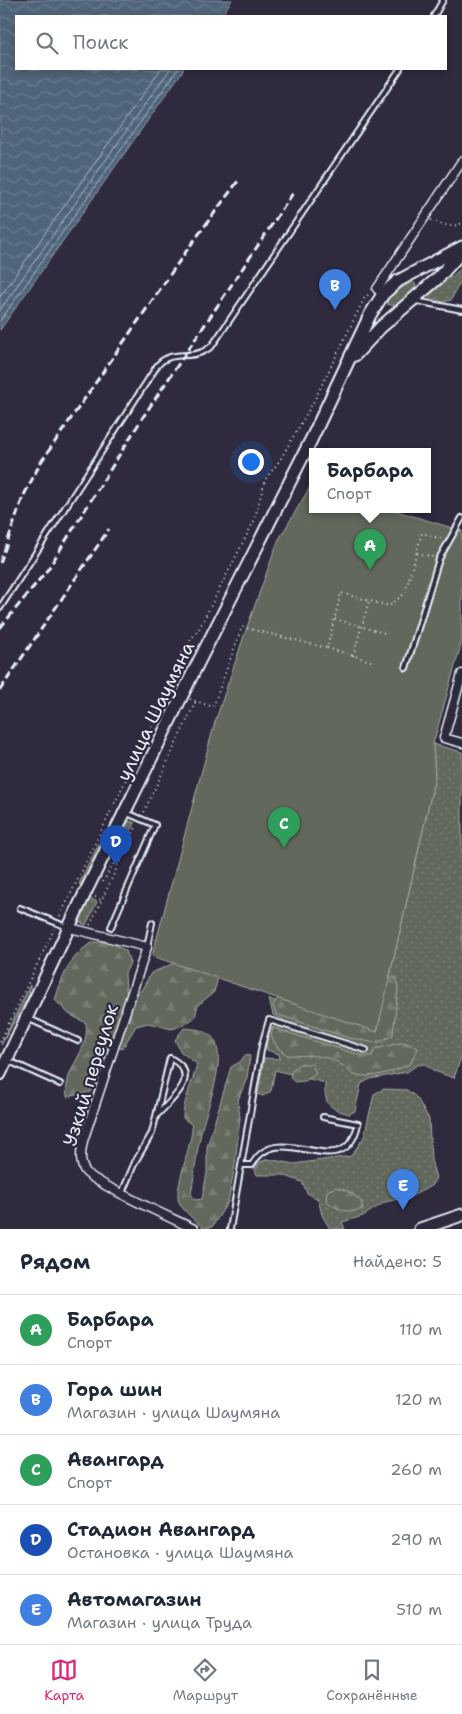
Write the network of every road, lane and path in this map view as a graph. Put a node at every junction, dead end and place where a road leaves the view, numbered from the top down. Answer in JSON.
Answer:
{"nodes":[{"id":1,"x":443,"y":0,"type":"edge"},
{"id":2,"x":435,"y":15,"type":"edge"},
{"id":3,"x":399,"y":70,"type":"edge"},
{"id":4,"x":462,"y":161,"type":"edge"},
{"id":5,"x":424,"y":218,"type":"junction"},
{"id":6,"x":462,"y":223,"type":"edge"},
{"id":7,"x":462,"y":247,"type":"edge"},
{"id":8,"x":462,"y":251,"type":"edge"},
{"id":9,"x":380,"y":292,"type":"junction"},
{"id":10,"x":411,"y":300,"type":"junction"},
{"id":11,"x":462,"y":310,"type":"edge"},
{"id":12,"x":397,"y":312,"type":"junction"},
{"id":13,"x":346,"y":366,"type":"junction"},
{"id":14,"x":462,"y":518,"type":"edge"},
{"id":15,"x":449,"y":541,"type":"junction"},
{"id":16,"x":417,"y":552,"type":"junction"},
{"id":17,"x":439,"y":559,"type":"junction"},
{"id":18,"x":369,"y":600,"type":"junction"},
{"id":19,"x":0,"y":608,"type":"edge"},
{"id":20,"x":335,"y":619,"type":"junction"},
{"id":21,"x":361,"y":626,"type":"junction"},
{"id":22,"x":384,"y":633,"type":"dead end"},
{"id":23,"x":327,"y":648,"type":"junction"},
{"id":24,"x":353,"y":656,"type":"junction"},
{"id":25,"x":374,"y":662,"type":"dead end"},
{"id":26,"x":406,"y":668,"type":"dead end"},
{"id":27,"x":462,"y":674,"type":"edge"},
{"id":28,"x":181,"y":696,"type":"junction"},
{"id":29,"x":196,"y":701,"type":"junction"},
{"id":30,"x":462,"y":743,"type":"edge"},
{"id":31,"x":124,"y":812,"type":"junction"},
{"id":32,"x":140,"y":819,"type":"junction"},
{"id":33,"x":121,"y":859,"type":"junction"},
{"id":34,"x":103,"y":882,"type":"dead end"},
{"id":35,"x":92,"y":896,"type":"dead end"},
{"id":36,"x":102,"y":900,"type":"junction"},
{"id":37,"x":20,"y":908,"type":"dead end"},
{"id":38,"x":57,"y":922,"type":"junction"},
{"id":39,"x":152,"y":923,"type":"dead end"},
{"id":40,"x":111,"y":927,"type":"dead end"},
{"id":41,"x":70,"y":928,"type":"junction"},
{"id":42,"x":86,"y":932,"type":"junction"},
{"id":43,"x":147,"y":947,"type":"junction"},
{"id":44,"x":27,"y":1018,"type":"junction"},
{"id":45,"x":78,"y":1041,"type":"dead end"},
{"id":46,"x":0,"y":1042,"type":"edge"},
{"id":47,"x":366,"y":1050,"type":"dead end"},
{"id":48,"x":7,"y":1060,"type":"junction"},
{"id":49,"x":0,"y":1074,"type":"edge"},
{"id":50,"x":60,"y":1084,"type":"dead end"},
{"id":51,"x":157,"y":1115,"type":"junction"},
{"id":52,"x":323,"y":1117,"type":"dead end"},
{"id":53,"x":241,"y":1165,"type":"junction"},
{"id":54,"x":122,"y":1193,"type":"junction"},
{"id":55,"x":462,"y":1215,"type":"edge"},
{"id":56,"x":449,"y":1224,"type":"edge"},
{"id":57,"x":194,"y":1229,"type":"edge"},
{"id":58,"x":230,"y":1229,"type":"edge"},
{"id":59,"x":420,"y":1229,"type":"edge"}],
"edges":[{"from":1,"to":2,"type":"lane"},
{"from":3,"to":19,"type":"lane"},
{"from":4,"to":5,"type":"street"},
{"from":5,"to":6,"type":"path"},
{"from":5,"to":9,"type":"street"},
{"from":7,"to":9,"type":"main road","name":"улица Шаумяна"},
{"from":8,"to":10,"type":"main road","name":"улица Шаумяна"},
{"from":9,"to":12,"type":"main road"},
{"from":9,"to":13,"type":"main road","name":"улица Шаумяна"},
{"from":9,"to":38,"type":"path"},
{"from":10,"to":11,"type":"lane"},
{"from":10,"to":12,"type":"main road","name":"улица Шаумяна"},
{"from":12,"to":13,"type":"main road","name":"улица Шаумяна"},
{"from":13,"to":28,"type":"main road","name":"улица Шаумяна"},
{"from":14,"to":15,"type":"lane"},
{"from":15,"to":16,"type":"path"},
{"from":15,"to":17,"type":"lane"},
{"from":16,"to":17,"type":"path"},
{"from":16,"to":18,"type":"path"},
{"from":17,"to":26,"type":"lane"},
{"from":18,"to":20,"type":"path"},
{"from":18,"to":21,"type":"path"},
{"from":20,"to":21,"type":"path"},
{"from":20,"to":23,"type":"path"},
{"from":21,"to":22,"type":"path"},
{"from":21,"to":24,"type":"path"},
{"from":23,"to":24,"type":"path"},
{"from":23,"to":29,"type":"path"},
{"from":24,"to":25,"type":"path"},
{"from":27,"to":30,"type":"street"},
{"from":28,"to":29,"type":"path"},
{"from":28,"to":31,"type":"main road","name":"улица Шаумяна"},
{"from":29,"to":32,"type":"path"},
{"from":31,"to":32,"type":"lane"},
{"from":31,"to":41,"type":"main road","name":"улица Шаумяна"},
{"from":32,"to":33,"type":"path"},
{"from":32,"to":40,"type":"lane"},
{"from":33,"to":34,"type":"path"},
{"from":33,"to":36,"type":"path"},
{"from":35,"to":36,"type":"path"},
{"from":36,"to":42,"type":"path"},
{"from":37,"to":38,"type":"lane"},
{"from":38,"to":41,"type":"lane"},
{"from":38,"to":46,"type":"path"},
{"from":39,"to":43,"type":"lane"},
{"from":41,"to":42,"type":"street"},
{"from":41,"to":44,"type":"main road","name":"улица Шаумяна"},
{"from":42,"to":43,"type":"street"},
{"from":43,"to":54,"type":"street","name":"Узкий переулок"},
{"from":44,"to":45,"type":"lane"},
{"from":44,"to":48,"type":"main road","name":"улица Шаумяна"},
{"from":47,"to":53,"type":"lane"},
{"from":48,"to":49,"type":"main road","name":"улица Шаумяна"},
{"from":48,"to":50,"type":"lane"},
{"from":51,"to":51,"type":"lane"},
{"from":51,"to":54,"type":"lane"},
{"from":52,"to":53,"type":"lane"},
{"from":53,"to":58,"type":"lane"},
{"from":54,"to":57,"type":"street","name":"Узкий переулок"},
{"from":55,"to":56,"type":"main road"},
{"from":56,"to":59,"type":"main road"}]}
